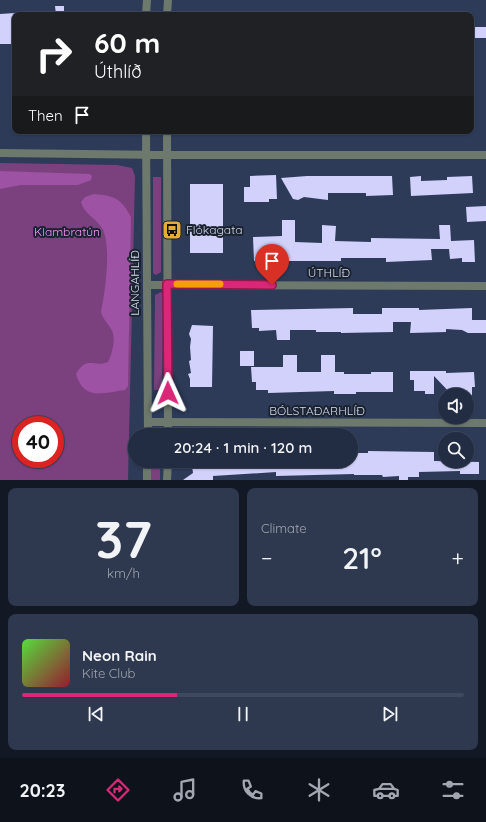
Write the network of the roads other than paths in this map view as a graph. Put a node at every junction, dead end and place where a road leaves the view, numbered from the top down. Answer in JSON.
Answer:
{"nodes":[{"id":1,"x":147,"y":0,"type":"edge"},
{"id":2,"x":168,"y":0,"type":"edge"},
{"id":3,"x":146,"y":12,"type":"edge"},
{"id":4,"x":167,"y":12,"type":"edge"},
{"id":5,"x":146,"y":134,"type":"edge"},
{"id":6,"x":167,"y":134,"type":"edge"},
{"id":7,"x":0,"y":153,"type":"edge"},
{"id":8,"x":146,"y":155,"type":"junction"},
{"id":9,"x":167,"y":155,"type":"junction"},
{"id":10,"x":486,"y":155,"type":"edge"},
{"id":11,"x":167,"y":284,"type":"junction"},
{"id":12,"x":148,"y":285,"type":"junction"},
{"id":13,"x":486,"y":286,"type":"edge"},
{"id":14,"x":148,"y":422,"type":"junction"},
{"id":15,"x":168,"y":422,"type":"junction"},
{"id":16,"x":486,"y":423,"type":"edge"},
{"id":17,"x":148,"y":428,"type":"edge"},
{"id":18,"x":168,"y":428,"type":"edge"},
{"id":19,"x":147,"y":468,"type":"edge"},
{"id":20,"x":168,"y":468,"type":"edge"},
{"id":21,"x":147,"y":480,"type":"edge"},
{"id":22,"x":167,"y":480,"type":"edge"}],
"edges":[{"from":1,"to":3,"type":"street"},
{"from":2,"to":4,"type":"street"},
{"from":5,"to":8,"type":"street","name":"LANGAHLÍÐ"},
{"from":6,"to":9,"type":"street"},
{"from":7,"to":8,"type":"street"},
{"from":8,"to":9,"type":"street"},
{"from":8,"to":12,"type":"street","name":"LANGAHLÍÐ"},
{"from":9,"to":10,"type":"street"},
{"from":9,"to":11,"type":"street"},
{"from":11,"to":12,"type":"street","name":"ÚTHLÍÐ"},
{"from":11,"to":13,"type":"street","name":"ÚTHLÍÐ"},
{"from":11,"to":15,"type":"street"},
{"from":12,"to":14,"type":"street","name":"LANGAHLÍÐ"},
{"from":14,"to":15,"type":"street","name":"BÓLSTAÐARHLÍÐ"},
{"from":14,"to":17,"type":"street","name":"LANGAHLÍÐ"},
{"from":15,"to":16,"type":"street","name":"BÓLSTAÐARHLÍÐ"},
{"from":15,"to":18,"type":"street"},
{"from":19,"to":21,"type":"street"},
{"from":20,"to":22,"type":"street"}]}
